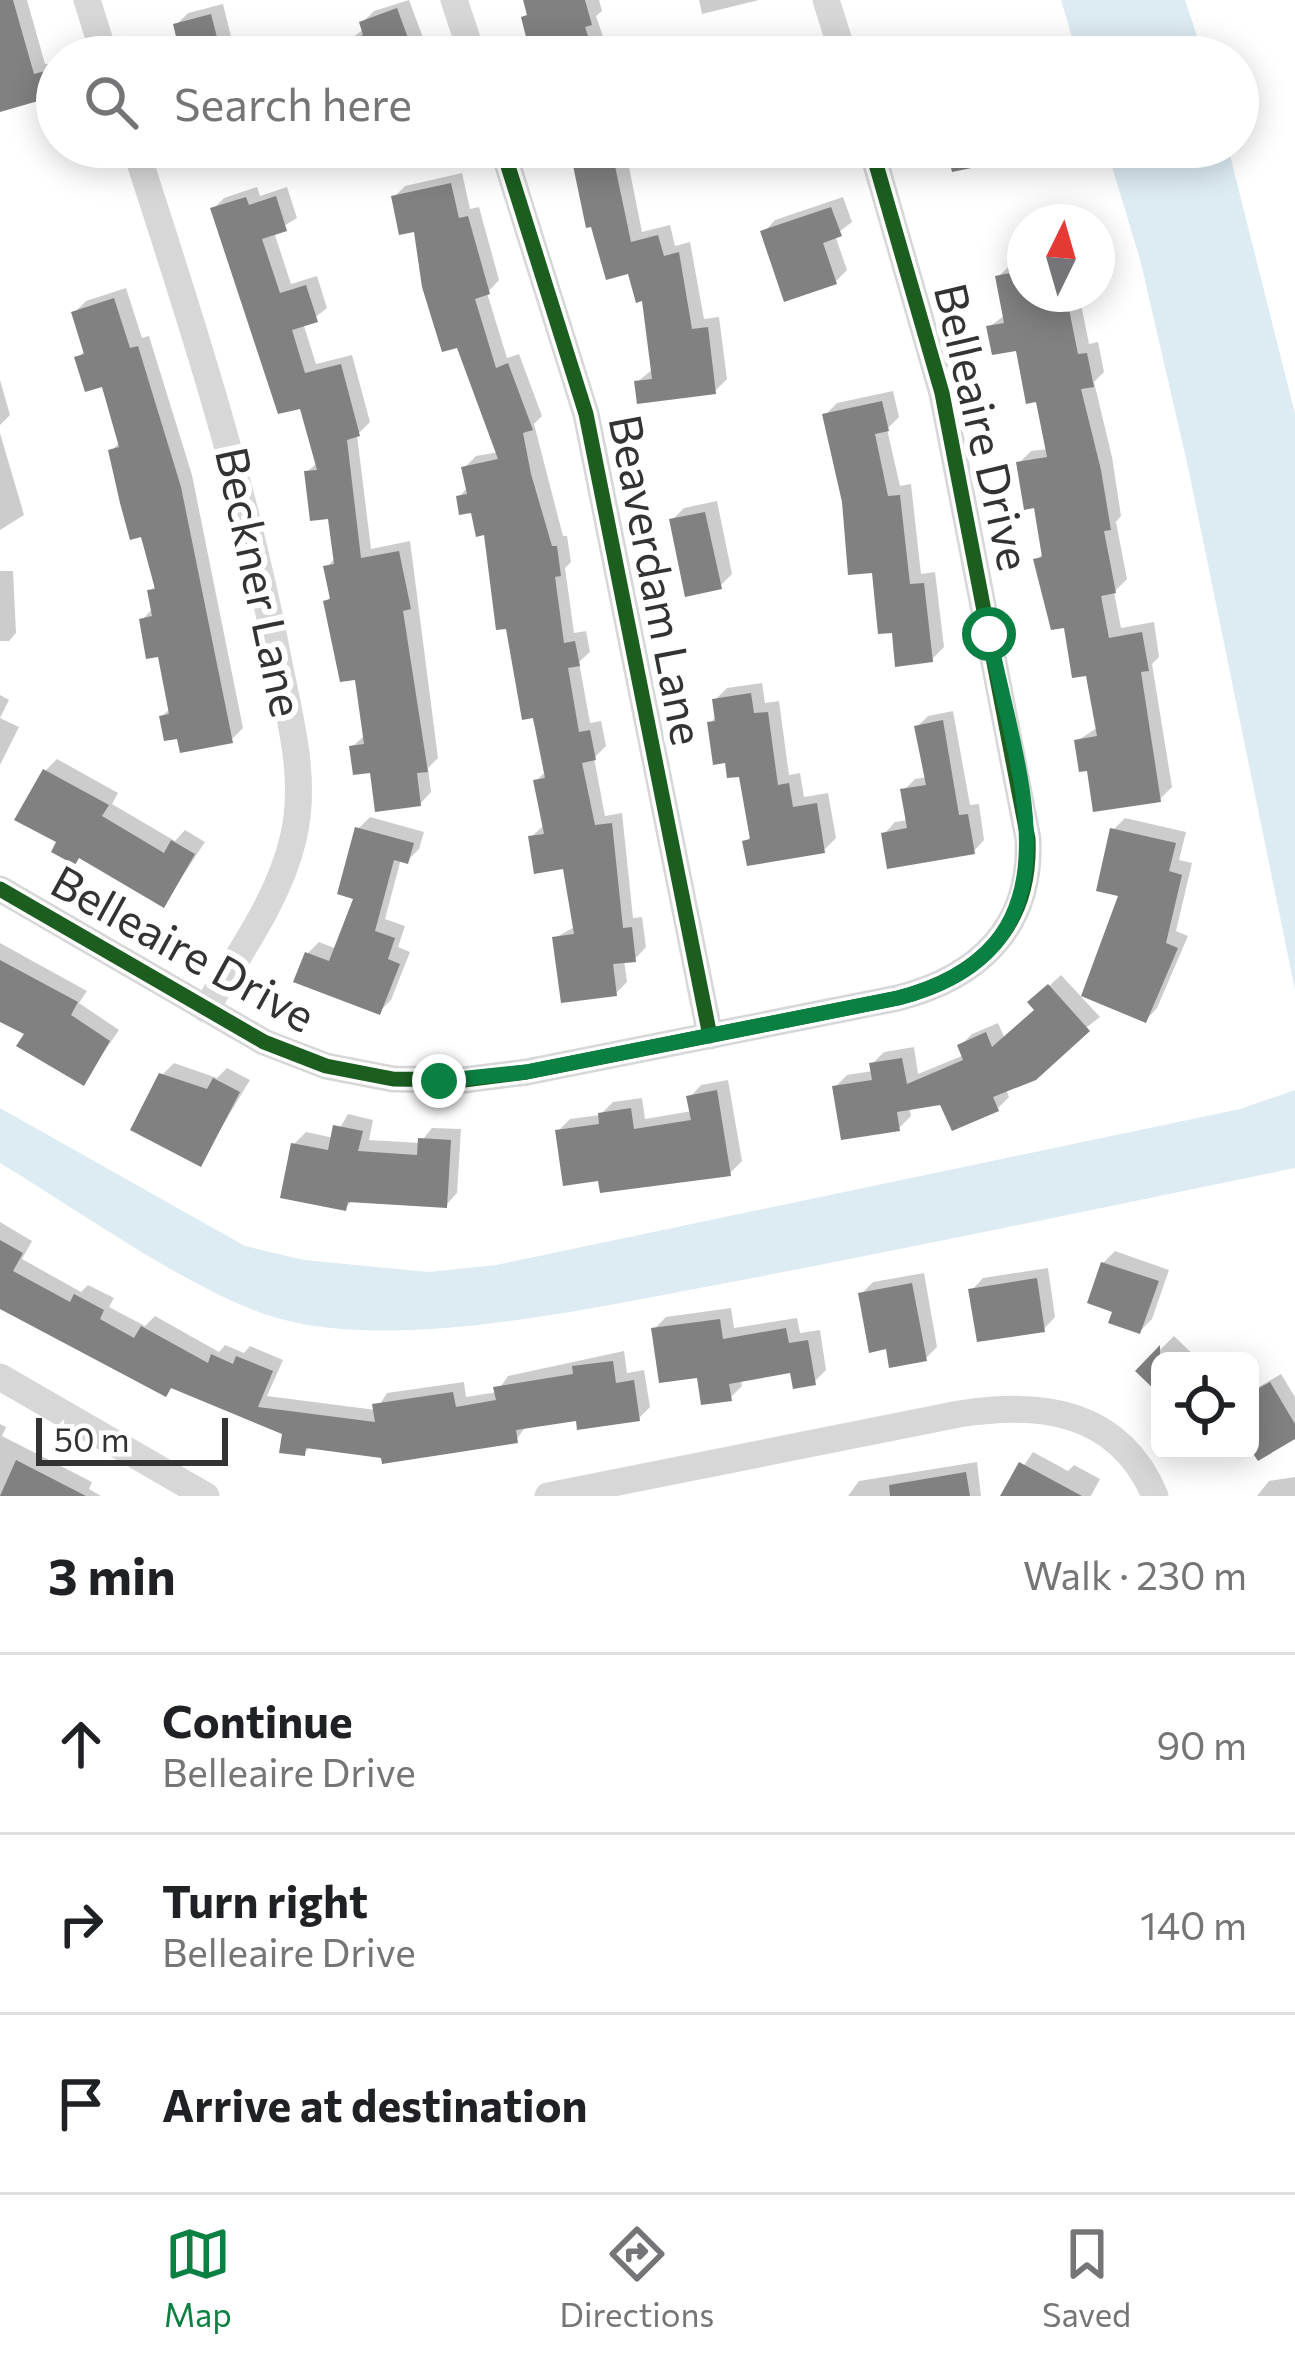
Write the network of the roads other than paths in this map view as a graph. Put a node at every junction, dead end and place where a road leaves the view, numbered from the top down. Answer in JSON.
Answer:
{"nodes":[{"id":1,"x":87,"y":0,"type":"edge"},
{"id":2,"x":454,"y":0,"type":"edge"},
{"id":3,"x":826,"y":0,"type":"edge"},
{"id":4,"x":98,"y":36,"type":"edge"},
{"id":5,"x":466,"y":36,"type":"edge"},
{"id":6,"x":837,"y":36,"type":"edge"},
{"id":7,"x":142,"y":168,"type":"edge"},
{"id":8,"x":509,"y":168,"type":"edge"},
{"id":9,"x":878,"y":168,"type":"edge"},
{"id":10,"x":0,"y":889,"type":"edge"},
{"id":11,"x":206,"y":1010,"type":"junction"},
{"id":12,"x":710,"y":1036,"type":"junction"},
{"id":13,"x":0,"y":1377,"type":"edge"},
{"id":14,"x":206,"y":1496,"type":"edge"},
{"id":15,"x":548,"y":1496,"type":"edge"},
{"id":16,"x":1155,"y":1496,"type":"edge"}],
"edges":[{"from":1,"to":4,"type":"street"},
{"from":2,"to":5,"type":"street"},
{"from":3,"to":6,"type":"street"},
{"from":7,"to":11,"type":"street","name":"Beckner Lane"},
{"from":8,"to":12,"type":"street","name":"Beaverdam Lane"},
{"from":9,"to":12,"type":"street","name":"Belleaire Drive"},
{"from":10,"to":11,"type":"street","name":"Belleaire Drive"},
{"from":11,"to":12,"type":"street","name":"Belleaire Drive"},
{"from":13,"to":14,"type":"street"},
{"from":15,"to":16,"type":"street"}]}
